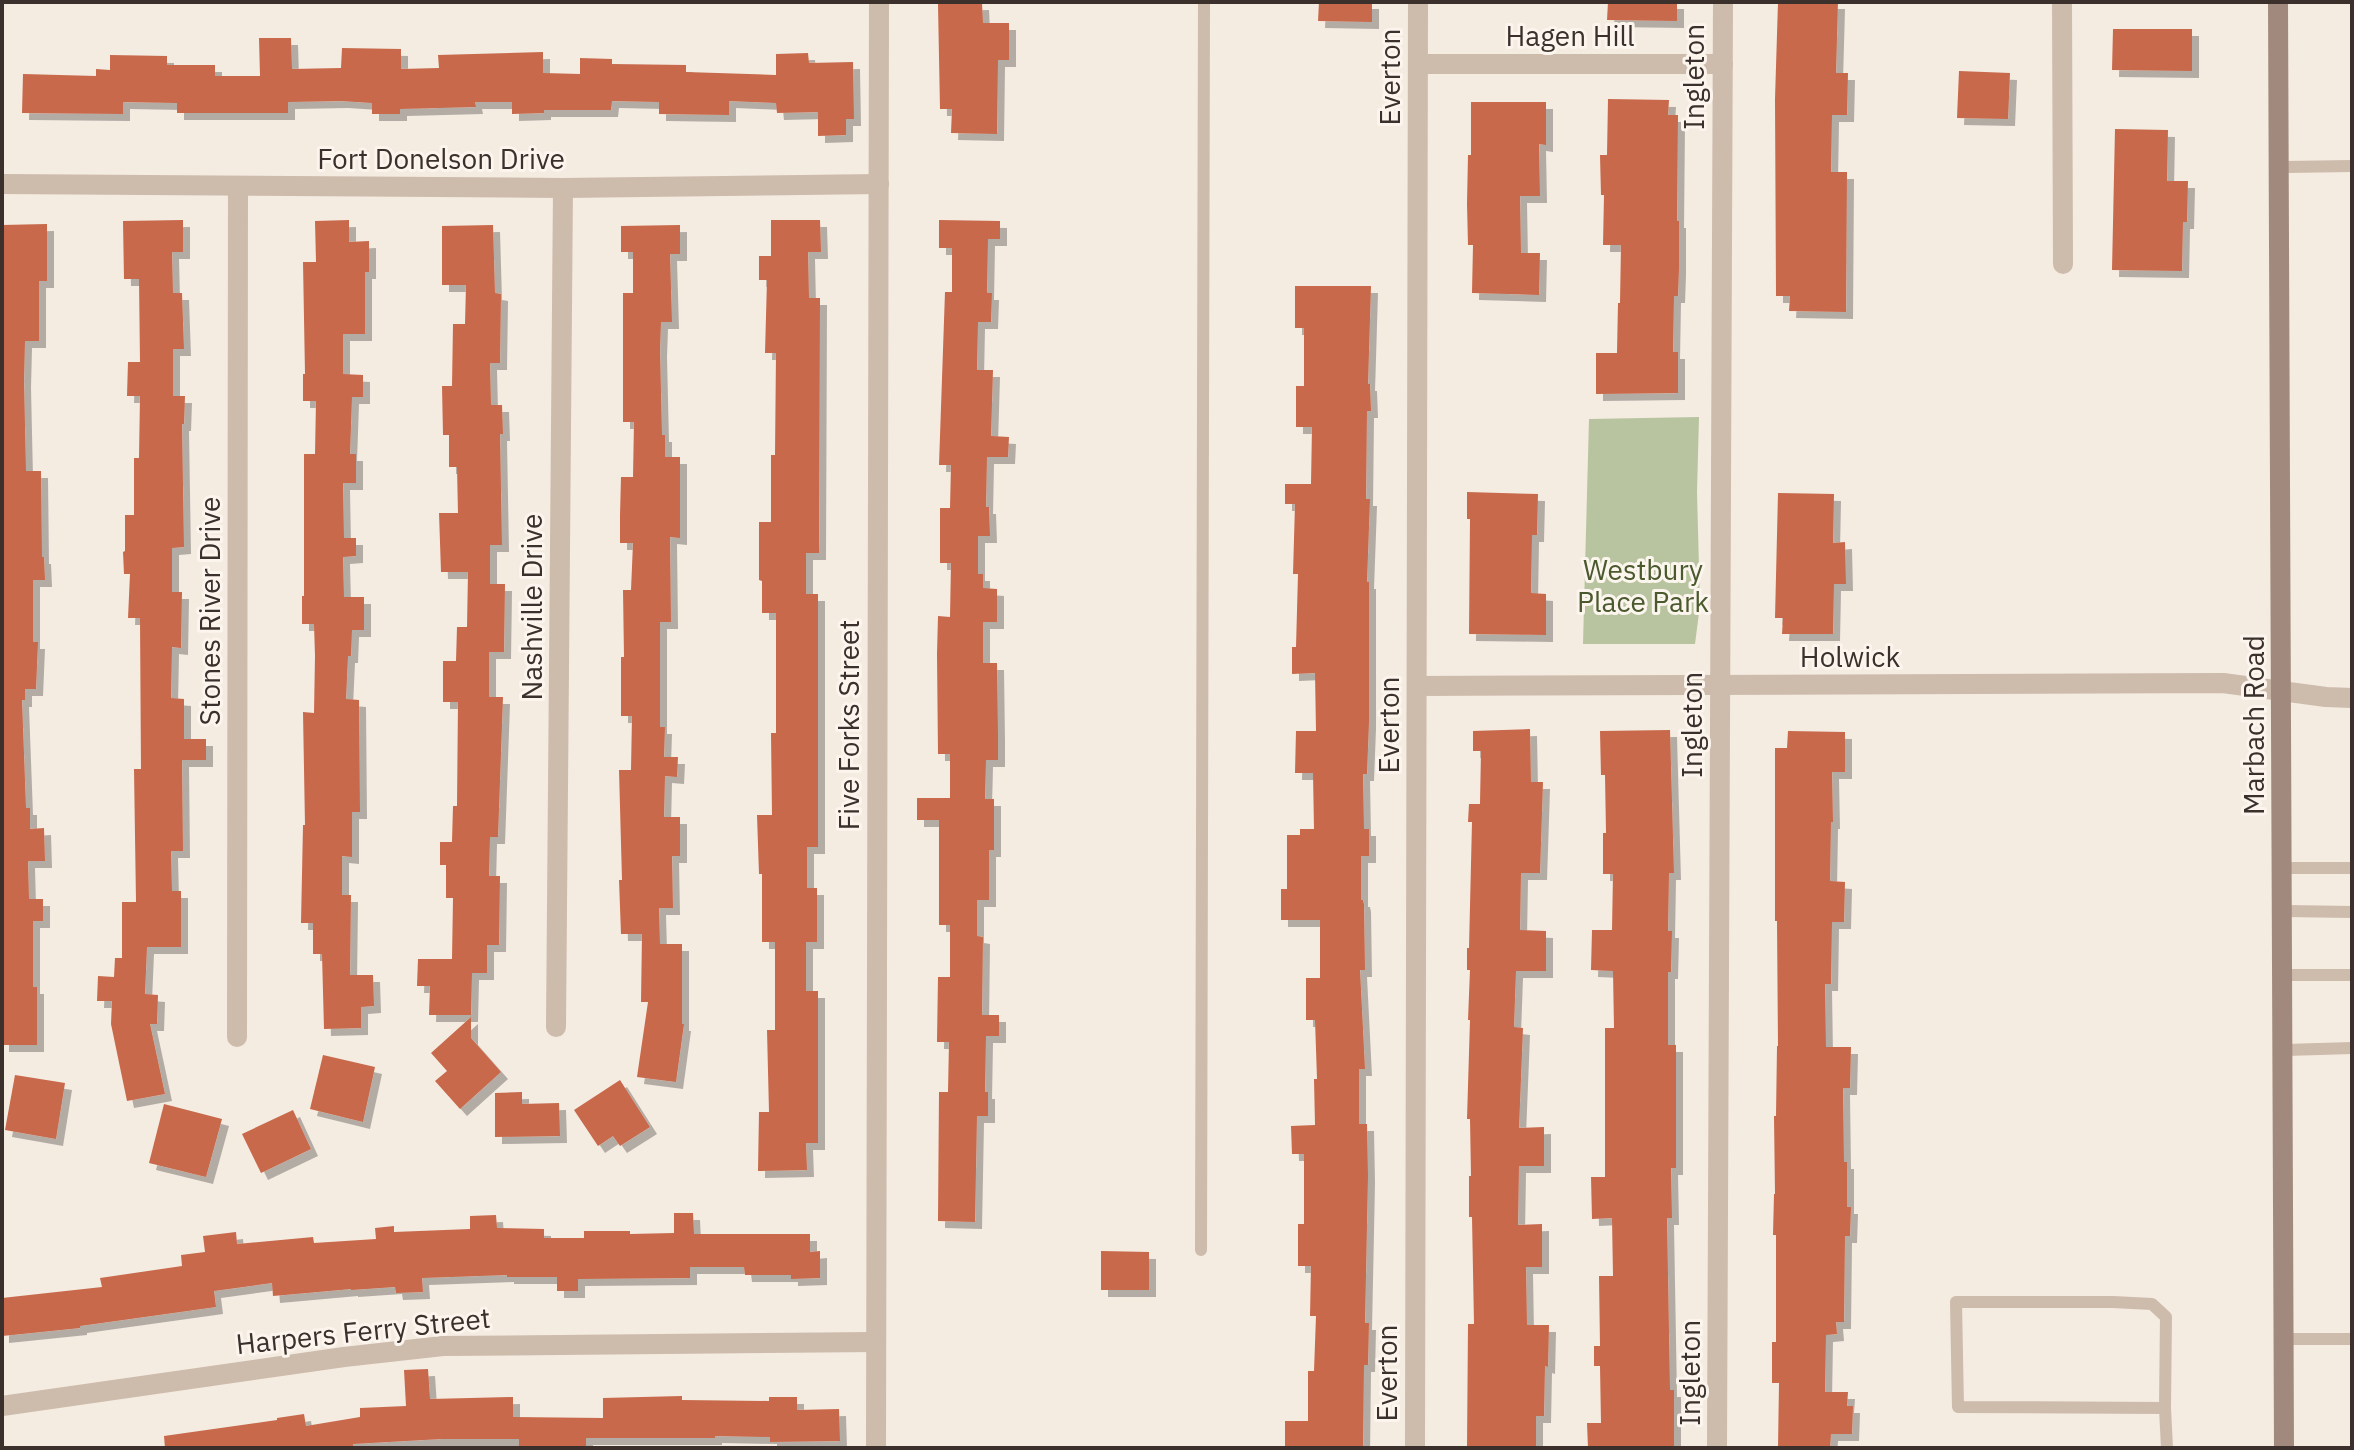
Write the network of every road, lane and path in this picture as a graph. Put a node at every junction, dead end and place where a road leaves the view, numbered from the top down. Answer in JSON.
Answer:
{"nodes":[{"id":1,"x":879,"y":2,"type":"edge"},
{"id":2,"x":1204,"y":2,"type":"edge"},
{"id":3,"x":1418,"y":2,"type":"edge"},
{"id":4,"x":1723,"y":2,"type":"edge"},
{"id":5,"x":2062,"y":2,"type":"edge"},
{"id":6,"x":2278,"y":2,"type":"edge"},
{"id":7,"x":1418,"y":64,"type":"junction"},
{"id":8,"x":1723,"y":64,"type":"junction"},
{"id":9,"x":2352,"y":166,"type":"edge"},
{"id":10,"x":2278,"y":167,"type":"junction"},
{"id":11,"x":2,"y":184,"type":"edge"},
{"id":12,"x":879,"y":184,"type":"junction"},
{"id":13,"x":238,"y":186,"type":"junction"},
{"id":14,"x":563,"y":188,"type":"junction"},
{"id":15,"x":2063,"y":264,"type":"dead end"},
{"id":16,"x":1720,"y":685,"type":"junction"},
{"id":17,"x":1417,"y":686,"type":"junction"},
{"id":18,"x":2282,"y":691,"type":"junction"},
{"id":19,"x":2352,"y":698,"type":"edge"},
{"id":20,"x":2283,"y":868,"type":"junction"},
{"id":21,"x":2352,"y":868,"type":"edge"},
{"id":22,"x":2283,"y":911,"type":"junction"},
{"id":23,"x":2352,"y":912,"type":"edge"},
{"id":24,"x":2283,"y":975,"type":"junction"},
{"id":25,"x":2352,"y":975,"type":"edge"},
{"id":26,"x":556,"y":1027,"type":"dead end"},
{"id":27,"x":237,"y":1037,"type":"dead end"},
{"id":28,"x":2352,"y":1048,"type":"edge"},
{"id":29,"x":2283,"y":1050,"type":"junction"},
{"id":30,"x":1201,"y":1250,"type":"dead end"},
{"id":31,"x":2284,"y":1339,"type":"junction"},
{"id":32,"x":2352,"y":1339,"type":"edge"},
{"id":33,"x":876,"y":1342,"type":"junction"},
{"id":34,"x":2,"y":1406,"type":"edge"},
{"id":35,"x":2165,"y":1408,"type":"junction"},
{"id":36,"x":876,"y":1448,"type":"edge"},
{"id":37,"x":1415,"y":1448,"type":"edge"},
{"id":38,"x":1717,"y":1448,"type":"edge"},
{"id":39,"x":2167,"y":1448,"type":"edge"},
{"id":40,"x":2284,"y":1448,"type":"edge"}],
"edges":[{"from":1,"to":12,"type":"street","name":"Five Forks Street"},
{"from":2,"to":30,"type":"lane"},
{"from":3,"to":7,"type":"street","name":"Everton"},
{"from":4,"to":8,"type":"street","name":"Ingleton"},
{"from":5,"to":15,"type":"street"},
{"from":6,"to":10,"type":"main road","name":"Marbach Road"},
{"from":7,"to":8,"type":"street","name":"Hagen Hill"},
{"from":7,"to":17,"type":"street","name":"Everton"},
{"from":8,"to":16,"type":"street","name":"Ingleton"},
{"from":9,"to":10,"type":"lane"},
{"from":10,"to":18,"type":"main road","name":"Marbach Road"},
{"from":11,"to":13,"type":"street","name":"Fort Donelson Drive"},
{"from":12,"to":14,"type":"street","name":"Fort Donelson Drive"},
{"from":12,"to":33,"type":"street","name":"Five Forks Street"},
{"from":13,"to":14,"type":"street","name":"Fort Donelson Drive"},
{"from":13,"to":27,"type":"street","name":"Stones River Drive"},
{"from":14,"to":26,"type":"street","name":"Nashville Drive"},
{"from":16,"to":17,"type":"street","name":"Holwick"},
{"from":16,"to":18,"type":"street","name":"Holwick"},
{"from":16,"to":38,"type":"street","name":"Ingleton"},
{"from":17,"to":37,"type":"street","name":"Everton"},
{"from":18,"to":19,"type":"street","name":"Holwick"},
{"from":18,"to":20,"type":"main road","name":"Marbach Road"},
{"from":20,"to":21,"type":"lane"},
{"from":20,"to":22,"type":"main road","name":"Marbach Road"},
{"from":22,"to":23,"type":"lane"},
{"from":22,"to":24,"type":"main road","name":"Marbach Road"},
{"from":24,"to":25,"type":"lane"},
{"from":24,"to":29,"type":"main road","name":"Marbach Road"},
{"from":28,"to":29,"type":"lane"},
{"from":29,"to":31,"type":"main road","name":"Marbach Road"},
{"from":31,"to":32,"type":"lane"},
{"from":31,"to":40,"type":"main road","name":"Marbach Road"},
{"from":33,"to":34,"type":"street","name":"Harpers Ferry Street"},
{"from":33,"to":36,"type":"street","name":"Five Forks Street"},
{"from":35,"to":35,"type":"lane"},
{"from":35,"to":39,"type":"lane"}]}
